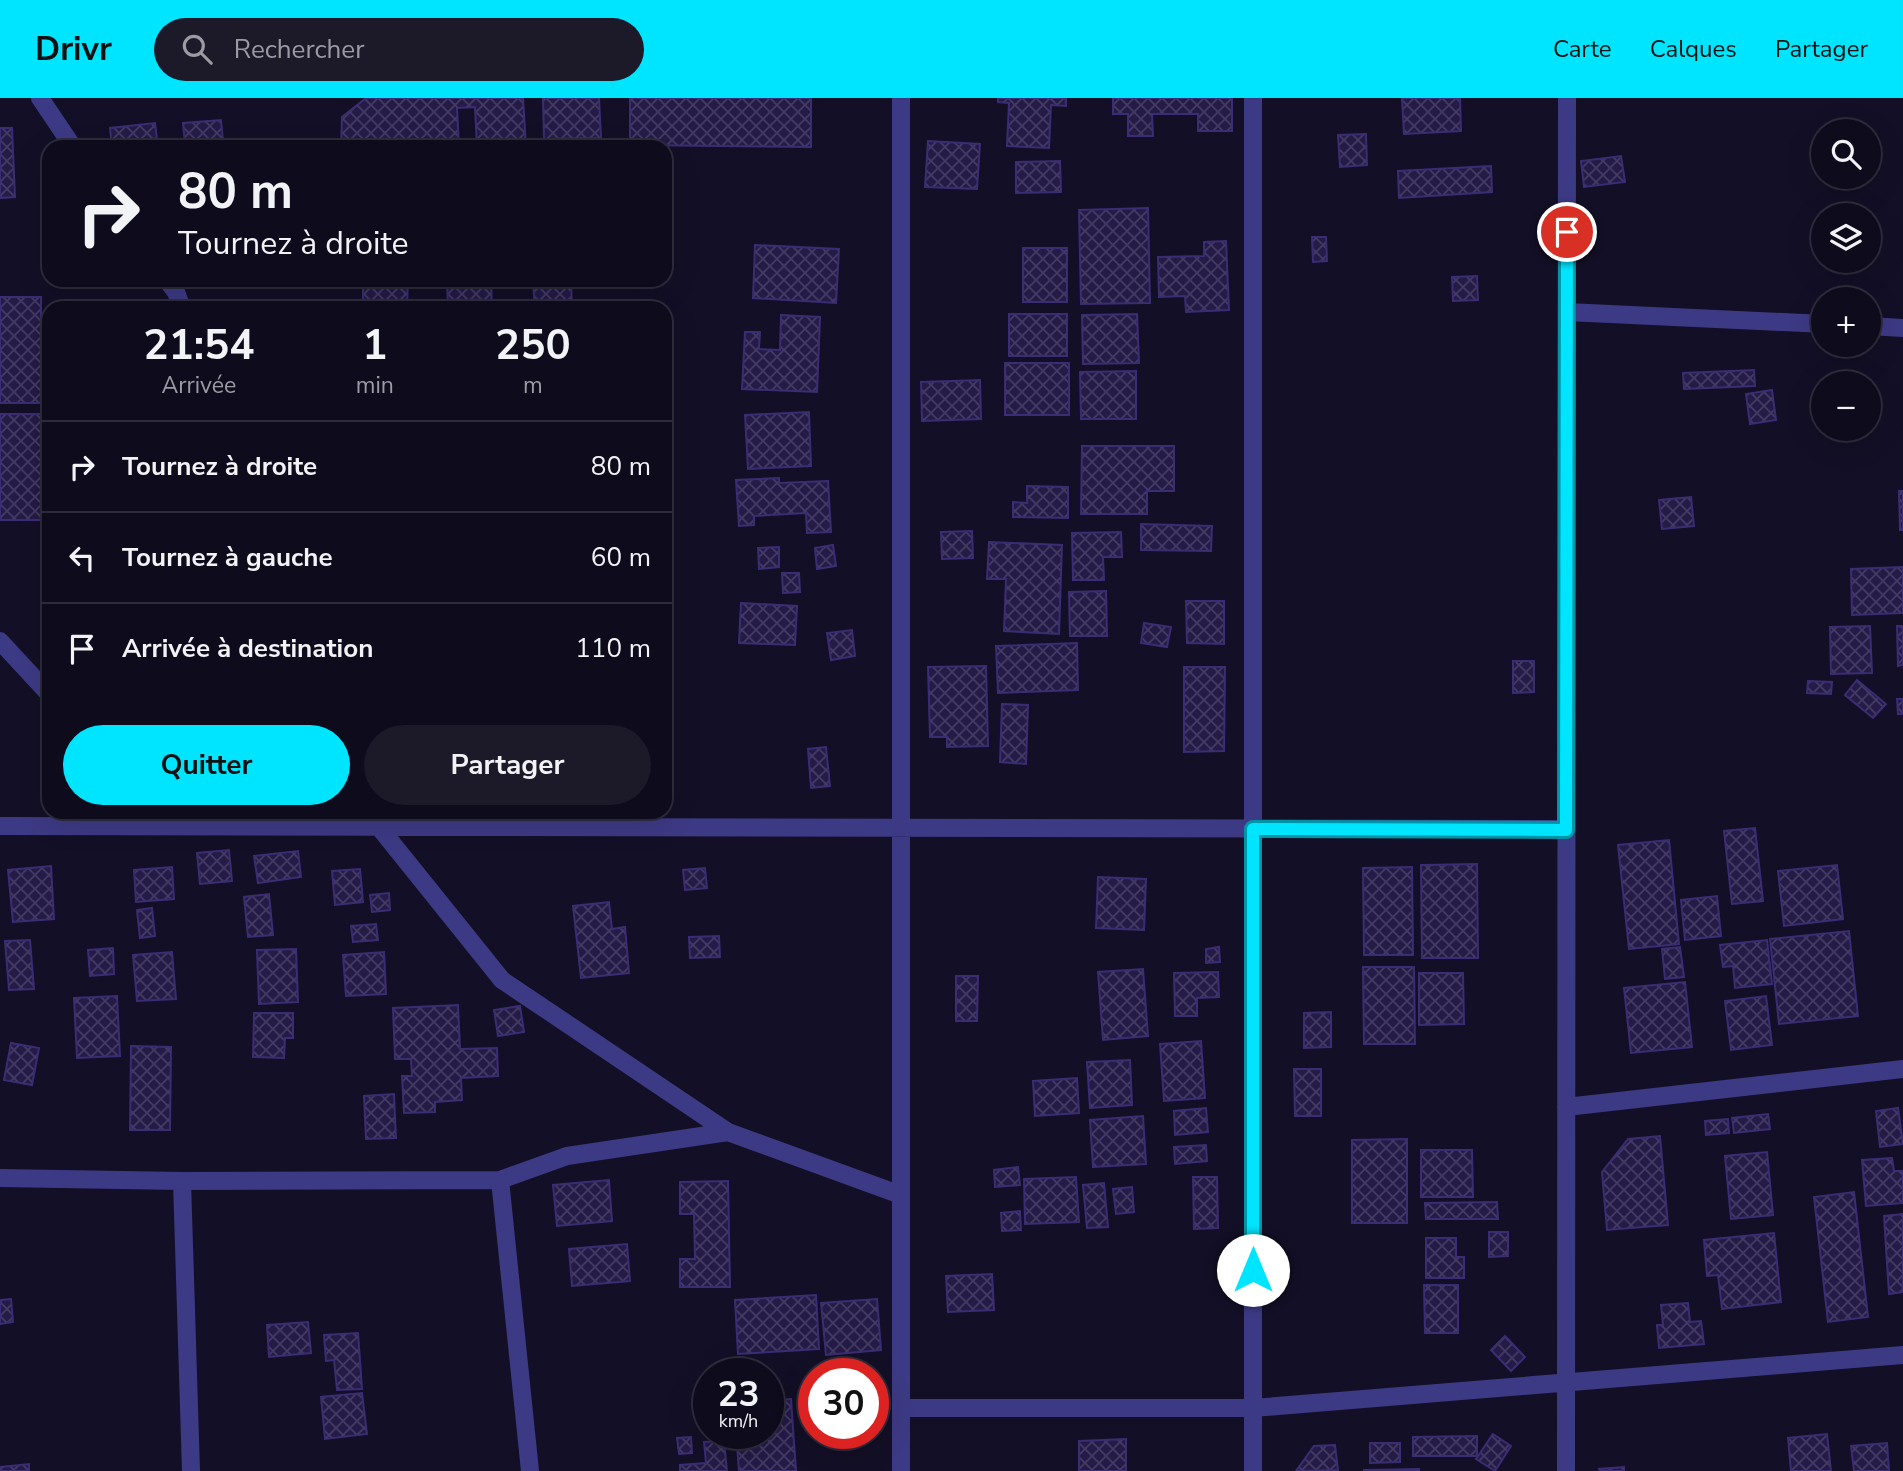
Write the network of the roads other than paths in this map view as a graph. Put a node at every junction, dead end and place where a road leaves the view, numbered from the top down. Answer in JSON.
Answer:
{"nodes":[{"id":1,"x":40,"y":98,"type":"edge"},
{"id":2,"x":901,"y":98,"type":"edge"},
{"id":3,"x":1253,"y":98,"type":"edge"},
{"id":4,"x":1567,"y":98,"type":"edge"},
{"id":5,"x":68,"y":140,"type":"edge"},
{"id":6,"x":1567,"y":312,"type":"junction"},
{"id":7,"x":1811,"y":323,"type":"edge"},
{"id":8,"x":1881,"y":327,"type":"edge"},
{"id":9,"x":1903,"y":328,"type":"edge"},
{"id":10,"x":0,"y":641,"type":"edge"},
{"id":11,"x":42,"y":686,"type":"edge"},
{"id":12,"x":359,"y":819,"type":"edge"},
{"id":13,"x":0,"y":826,"type":"edge"},
{"id":14,"x":379,"y":827,"type":"junction"},
{"id":15,"x":901,"y":828,"type":"junction"},
{"id":16,"x":1253,"y":829,"type":"junction"},
{"id":17,"x":1566,"y":830,"type":"junction"},
{"id":18,"x":1903,"y":1069,"type":"edge"},
{"id":19,"x":1566,"y":1107,"type":"junction"},
{"id":20,"x":728,"y":1132,"type":"junction"},
{"id":21,"x":0,"y":1178,"type":"edge"},
{"id":22,"x":500,"y":1180,"type":"junction"},
{"id":23,"x":183,"y":1181,"type":"junction"},
{"id":24,"x":901,"y":1195,"type":"junction"},
{"id":25,"x":1903,"y":1355,"type":"edge"},
{"id":26,"x":1566,"y":1384,"type":"junction"},
{"id":27,"x":901,"y":1408,"type":"junction"},
{"id":28,"x":1253,"y":1408,"type":"junction"},
{"id":29,"x":191,"y":1471,"type":"edge"},
{"id":30,"x":530,"y":1471,"type":"edge"},
{"id":31,"x":901,"y":1471,"type":"edge"},
{"id":32,"x":1253,"y":1471,"type":"edge"},
{"id":33,"x":1566,"y":1471,"type":"edge"}],
"edges":[{"from":1,"to":5,"type":"street"},
{"from":2,"to":15,"type":"street"},
{"from":3,"to":16,"type":"street"},
{"from":4,"to":6,"type":"street"},
{"from":6,"to":7,"type":"street"},
{"from":6,"to":17,"type":"street"},
{"from":8,"to":9,"type":"street"},
{"from":10,"to":11,"type":"street"},
{"from":12,"to":14,"type":"street"},
{"from":13,"to":14,"type":"street"},
{"from":14,"to":15,"type":"street"},
{"from":14,"to":20,"type":"street"},
{"from":15,"to":16,"type":"street"},
{"from":15,"to":24,"type":"street"},
{"from":16,"to":17,"type":"street"},
{"from":16,"to":28,"type":"street"},
{"from":17,"to":19,"type":"street"},
{"from":18,"to":19,"type":"street"},
{"from":19,"to":26,"type":"street"},
{"from":20,"to":22,"type":"street"},
{"from":20,"to":24,"type":"street"},
{"from":21,"to":23,"type":"street"},
{"from":22,"to":23,"type":"street"},
{"from":22,"to":30,"type":"street"},
{"from":23,"to":29,"type":"street"},
{"from":24,"to":27,"type":"street"},
{"from":25,"to":26,"type":"street"},
{"from":26,"to":28,"type":"street"},
{"from":26,"to":33,"type":"street"},
{"from":27,"to":28,"type":"street"},
{"from":27,"to":31,"type":"street"},
{"from":28,"to":32,"type":"street"}]}
